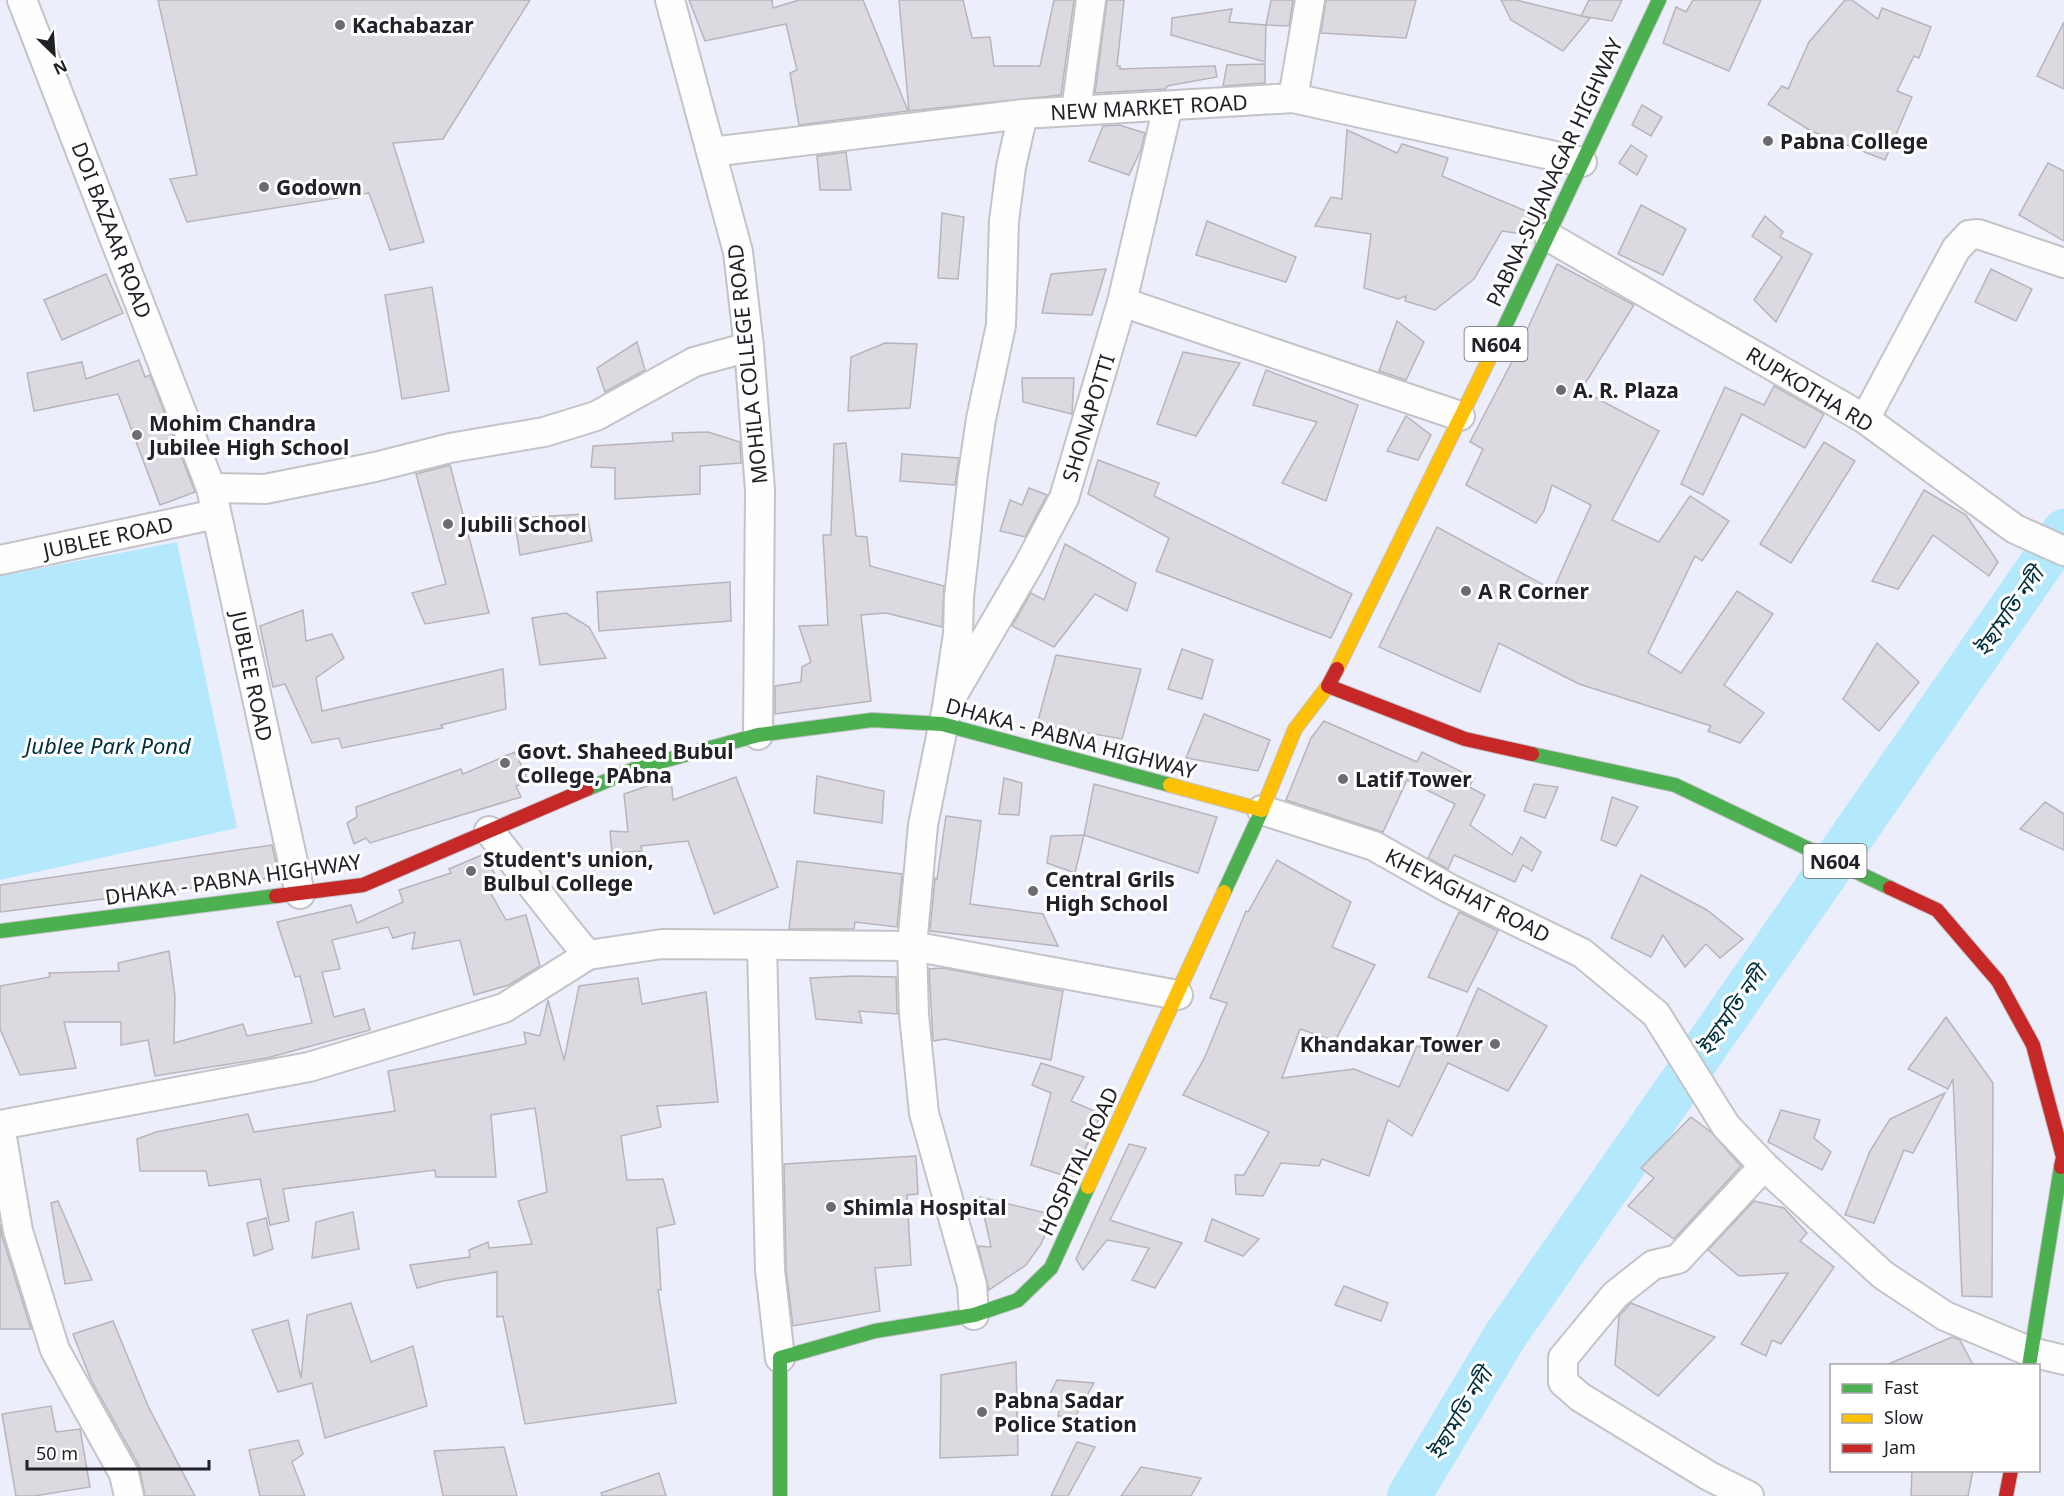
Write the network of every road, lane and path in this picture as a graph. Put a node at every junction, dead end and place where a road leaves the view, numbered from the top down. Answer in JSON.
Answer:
{"nodes":[{"id":1,"x":670,"y":0,"type":"edge"},
{"id":2,"x":1090,"y":0,"type":"edge"},
{"id":3,"x":1310,"y":0,"type":"edge"},
{"id":4,"x":1659,"y":0,"type":"edge"},
{"id":5,"x":18,"y":2,"type":"edge"},
{"id":6,"x":1293,"y":98,"type":"junction"},
{"id":7,"x":1168,"y":106,"type":"junction"},
{"id":8,"x":1076,"y":111,"type":"junction"},
{"id":9,"x":1023,"y":114,"type":"junction"},
{"id":10,"x":711,"y":152,"type":"junction"},
{"id":11,"x":1582,"y":162,"type":"junction"},
{"id":12,"x":1549,"y":237,"type":"junction"},
{"id":13,"x":2064,"y":263,"type":"edge"},
{"id":14,"x":1122,"y":302,"type":"junction"},
{"id":15,"x":749,"y":347,"type":"junction"},
{"id":16,"x":1460,"y":416,"type":"junction"},
{"id":17,"x":1866,"y":419,"type":"junction"},
{"id":18,"x":199,"y":459,"type":"joint"},
{"id":19,"x":213,"y":501,"type":"junction"},
{"id":20,"x":2064,"y":551,"type":"edge"},
{"id":21,"x":0,"y":560,"type":"edge"},
{"id":22,"x":1328,"y":686,"type":"junction"},
{"id":23,"x":944,"y":716,"type":"junction"},
{"id":24,"x":758,"y":735,"type":"junction"},
{"id":25,"x":1262,"y":810,"type":"junction"},
{"id":26,"x":489,"y":831,"type":"junction"},
{"id":27,"x":300,"y":894,"type":"junction"},
{"id":28,"x":0,"y":931,"type":"edge"},
{"id":29,"x":762,"y":945,"type":"junction"},
{"id":30,"x":912,"y":946,"type":"junction"},
{"id":31,"x":588,"y":955,"type":"junction"},
{"id":32,"x":1178,"y":995,"type":"junction"},
{"id":33,"x":0,"y":1126,"type":"edge"},
{"id":34,"x":2064,"y":1156,"type":"edge"},
{"id":35,"x":1764,"y":1166,"type":"junction"},
{"id":36,"x":974,"y":1315,"type":"junction"},
{"id":37,"x":780,"y":1358,"type":"junction"},
{"id":38,"x":2030,"y":1359,"type":"edge"},
{"id":39,"x":2064,"y":1360,"type":"edge"},
{"id":40,"x":2011,"y":1472,"type":"edge"},
{"id":41,"x":129,"y":1496,"type":"edge"},
{"id":42,"x":780,"y":1496,"type":"edge"},
{"id":43,"x":1749,"y":1496,"type":"edge"},
{"id":44,"x":2006,"y":1496,"type":"edge"}],
"edges":[{"from":1,"to":10,"type":"street","name":"MOHILA COLLEGE ROAD"},
{"from":2,"to":8,"type":"street"},
{"from":3,"to":6,"type":"street"},
{"from":4,"to":11,"type":"main road","name":"PABNA-SUJANAGAR HIGHWAY","number":"N604"},
{"from":5,"to":18,"type":"street","name":"DOI BAZAAR ROAD"},
{"from":6,"to":7,"type":"street","name":"NEW MARKET ROAD"},
{"from":6,"to":11,"type":"street","name":"NEW MARKET ROAD"},
{"from":7,"to":8,"type":"street","name":"NEW MARKET ROAD"},
{"from":7,"to":14,"type":"street","name":"SHONAPOTTI"},
{"from":8,"to":9,"type":"street","name":"NEW MARKET ROAD"},
{"from":9,"to":10,"type":"street","name":"NEW MARKET ROAD"},
{"from":9,"to":23,"type":"street"},
{"from":10,"to":15,"type":"street","name":"MOHILA COLLEGE ROAD"},
{"from":11,"to":12,"type":"main road","name":"PABNA-SUJANAGAR HIGHWAY","number":"N604"},
{"from":12,"to":16,"type":"main road","name":"PABNA-SUJANAGAR HIGHWAY","number":"N604"},
{"from":12,"to":17,"type":"street","name":"RUPKOTHA RD"},
{"from":13,"to":17,"type":"street"},
{"from":14,"to":16,"type":"street"},
{"from":14,"to":23,"type":"street","name":"SHONAPOTTI"},
{"from":15,"to":19,"type":"street","name":"JUBLEE ROAD"},
{"from":15,"to":24,"type":"street","name":"MOHILA COLLEGE ROAD"},
{"from":16,"to":22,"type":"main road","name":"PABNA-SUJANAGAR HIGHWAY","number":"N604"},
{"from":17,"to":20,"type":"street","name":"RUPKOTHA RD"},
{"from":18,"to":19,"type":"street","name":"JUBLEE ROAD"},
{"from":19,"to":21,"type":"street","name":"JUBLEE ROAD"},
{"from":19,"to":27,"type":"street","name":"JUBLEE ROAD"},
{"from":22,"to":25,"type":"main road","name":"HOSPITAL ROAD"},
{"from":22,"to":34,"type":"main road","number":"N604"},
{"from":23,"to":24,"type":"main road","name":"DHAKA - PABNA HIGHWAY"},
{"from":23,"to":25,"type":"main road","name":"DHAKA - PABNA HIGHWAY"},
{"from":23,"to":30,"type":"street"},
{"from":24,"to":26,"type":"main road","name":"DHAKA - PABNA HIGHWAY"},
{"from":25,"to":32,"type":"main road","name":"HOSPITAL ROAD"},
{"from":25,"to":35,"type":"street","name":"KHEYAGHAT ROAD"},
{"from":26,"to":27,"type":"main road","name":"DHAKA - PABNA HIGHWAY"},
{"from":26,"to":31,"type":"street"},
{"from":27,"to":28,"type":"main road","name":"DHAKA - PABNA HIGHWAY"},
{"from":29,"to":30,"type":"street"},
{"from":29,"to":31,"type":"street"},
{"from":29,"to":37,"type":"street"},
{"from":30,"to":32,"type":"street"},
{"from":30,"to":36,"type":"street"},
{"from":31,"to":33,"type":"street"},
{"from":32,"to":36,"type":"main road","name":"HOSPITAL ROAD"},
{"from":33,"to":41,"type":"street"},
{"from":34,"to":38,"type":"main road","number":"N604"},
{"from":35,"to":38,"type":"street","name":"KHEYAGHAT ROAD"},
{"from":35,"to":43,"type":"street"},
{"from":36,"to":37,"type":"main road","name":"HOSPITAL ROAD"},
{"from":37,"to":42,"type":"main road"},
{"from":38,"to":39,"type":"street","name":"KHEYAGHAT ROAD"},
{"from":40,"to":44,"type":"main road"}]}
